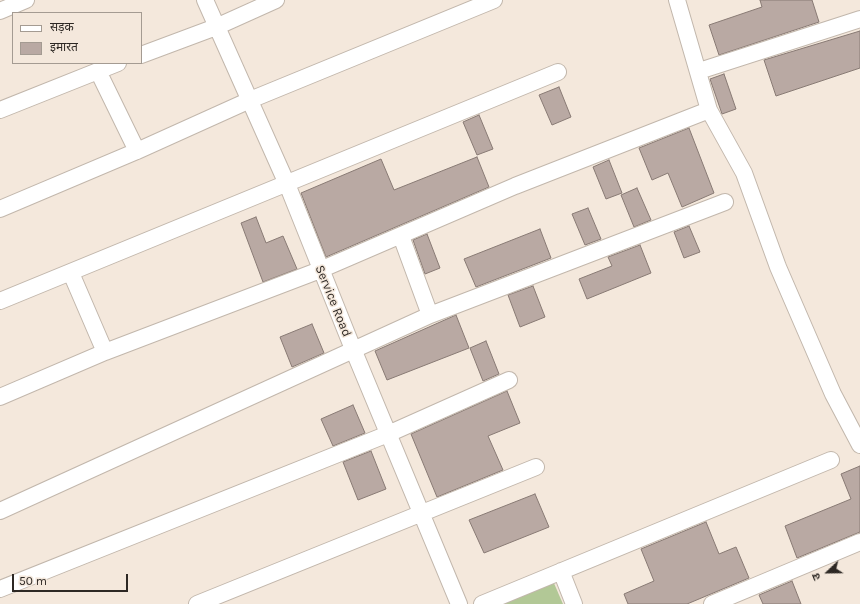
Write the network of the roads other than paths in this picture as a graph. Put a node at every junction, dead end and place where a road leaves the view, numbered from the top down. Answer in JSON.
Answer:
{"nodes":[{"id":1,"x":26,"y":0,"type":"edge"},
{"id":2,"x":205,"y":0,"type":"edge"},
{"id":3,"x":276,"y":0,"type":"edge"},
{"id":4,"x":494,"y":0,"type":"edge"},
{"id":5,"x":677,"y":0,"type":"edge"},
{"id":6,"x":0,"y":11,"type":"edge"},
{"id":7,"x":860,"y":19,"type":"edge"},
{"id":8,"x":216,"y":26,"type":"junction"},
{"id":9,"x":142,"y":54,"type":"edge"},
{"id":10,"x":116,"y":64,"type":"edge"},
{"id":11,"x":98,"y":71,"type":"junction"},
{"id":12,"x":699,"y":71,"type":"junction"},
{"id":13,"x":558,"y":72,"type":"dead end"},
{"id":14,"x":250,"y":100,"type":"junction"},
{"id":15,"x":0,"y":110,"type":"edge"},
{"id":16,"x":709,"y":110,"type":"junction"},
{"id":17,"x":137,"y":151,"type":"junction"},
{"id":18,"x":287,"y":184,"type":"junction"},
{"id":19,"x":725,"y":202,"type":"dead end"},
{"id":20,"x":0,"y":209,"type":"edge"},
{"id":21,"x":401,"y":236,"type":"junction"},
{"id":22,"x":320,"y":270,"type":"junction"},
{"id":23,"x":71,"y":273,"type":"junction"},
{"id":24,"x":0,"y":301,"type":"edge"},
{"id":25,"x":430,"y":315,"type":"junction"},
{"id":26,"x":353,"y":349,"type":"junction"},
{"id":27,"x":105,"y":352,"type":"junction"},
{"id":28,"x":509,"y":380,"type":"dead end"},
{"id":29,"x":1,"y":394,"type":"edge"},
{"id":30,"x":388,"y":434,"type":"junction"},
{"id":31,"x":860,"y":445,"type":"edge"},
{"id":32,"x":831,"y":460,"type":"dead end"},
{"id":33,"x":536,"y":467,"type":"dead end"},
{"id":34,"x":0,"y":511,"type":"edge"},
{"id":35,"x":422,"y":512,"type":"junction"},
{"id":36,"x":860,"y":542,"type":"edge"},
{"id":37,"x":561,"y":572,"type":"junction"},
{"id":38,"x":0,"y":589,"type":"edge"},
{"id":39,"x":197,"y":604,"type":"edge"},
{"id":40,"x":459,"y":604,"type":"edge"},
{"id":41,"x":482,"y":604,"type":"edge"},
{"id":42,"x":574,"y":604,"type":"edge"},
{"id":43,"x":712,"y":604,"type":"edge"}],
"edges":[{"from":1,"to":6,"type":"street"},
{"from":2,"to":8,"type":"street","name":"Service Road"},
{"from":3,"to":8,"type":"street"},
{"from":4,"to":14,"type":"street"},
{"from":5,"to":12,"type":"street"},
{"from":7,"to":12,"type":"street"},
{"from":8,"to":9,"type":"street"},
{"from":8,"to":14,"type":"street","name":"Service Road"},
{"from":10,"to":11,"type":"street"},
{"from":11,"to":15,"type":"street"},
{"from":11,"to":17,"type":"street"},
{"from":12,"to":16,"type":"street"},
{"from":13,"to":18,"type":"street"},
{"from":14,"to":17,"type":"street"},
{"from":14,"to":18,"type":"street","name":"Service Road"},
{"from":16,"to":21,"type":"street"},
{"from":16,"to":31,"type":"street"},
{"from":17,"to":20,"type":"street"},
{"from":18,"to":22,"type":"street","name":"Service Road"},
{"from":18,"to":23,"type":"street"},
{"from":19,"to":25,"type":"street"},
{"from":21,"to":22,"type":"street"},
{"from":21,"to":25,"type":"street"},
{"from":22,"to":26,"type":"street","name":"Service Road"},
{"from":22,"to":27,"type":"street"},
{"from":23,"to":24,"type":"street"},
{"from":23,"to":27,"type":"street"},
{"from":25,"to":26,"type":"street"},
{"from":26,"to":30,"type":"street","name":"Service Road"},
{"from":26,"to":34,"type":"street"},
{"from":27,"to":29,"type":"street"},
{"from":28,"to":30,"type":"street"},
{"from":30,"to":35,"type":"street","name":"Service Road"},
{"from":30,"to":38,"type":"street"},
{"from":32,"to":37,"type":"street"},
{"from":33,"to":35,"type":"street"},
{"from":35,"to":39,"type":"street"},
{"from":35,"to":40,"type":"street","name":"Service Road"},
{"from":36,"to":43,"type":"street"},
{"from":37,"to":41,"type":"street"},
{"from":37,"to":42,"type":"street"}]}
